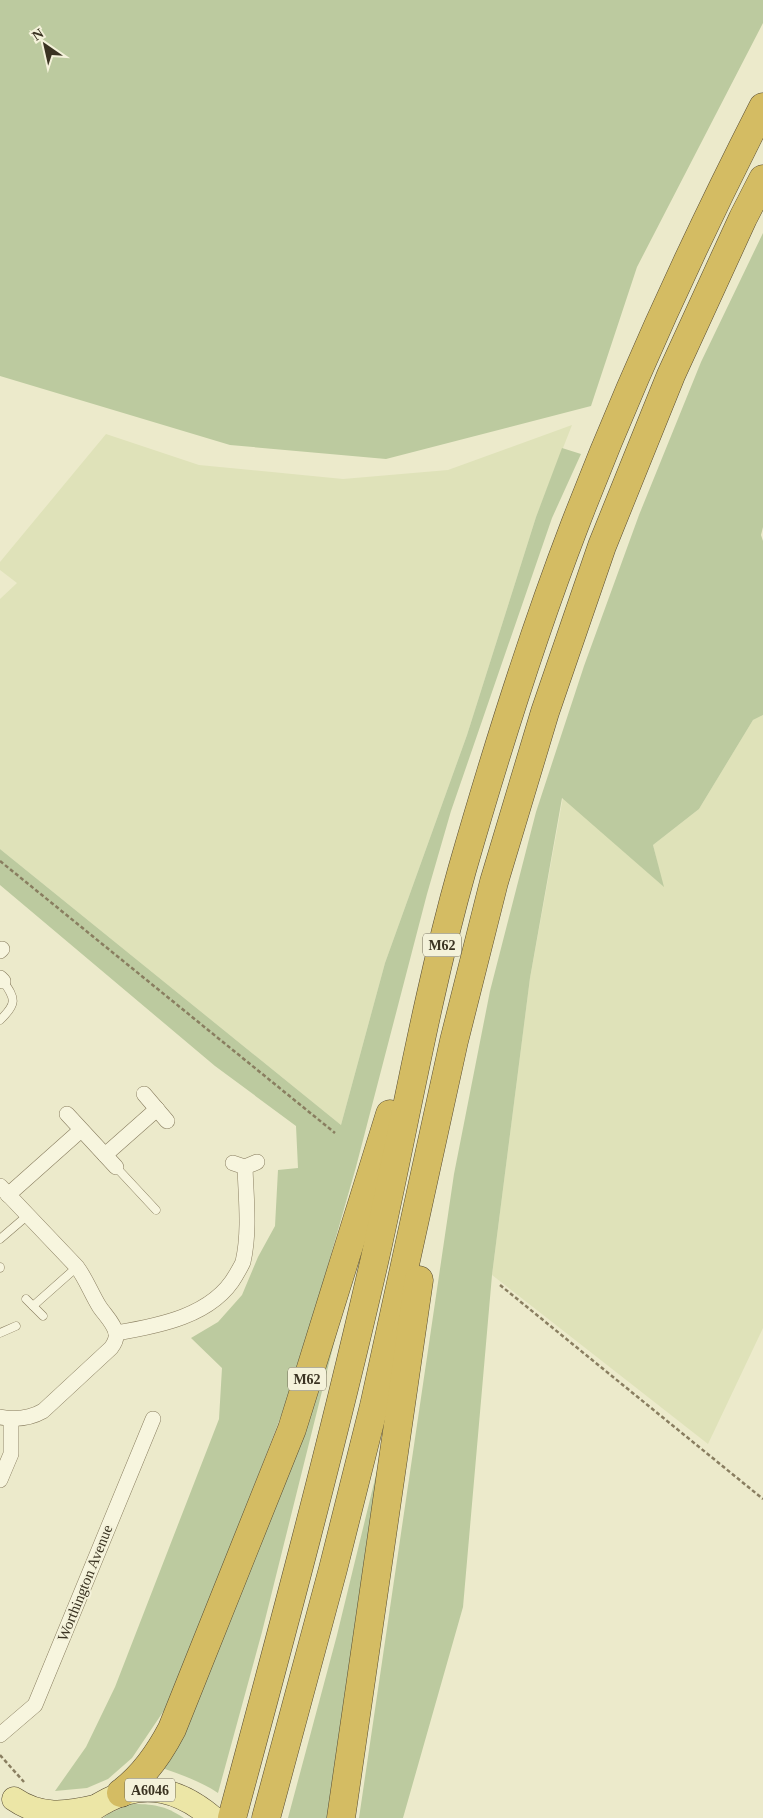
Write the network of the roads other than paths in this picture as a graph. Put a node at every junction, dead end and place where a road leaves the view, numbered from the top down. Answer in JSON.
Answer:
{"nodes":[{"id":1,"x":763,"y":107,"type":"edge"},
{"id":2,"x":763,"y":179,"type":"edge"},
{"id":3,"x":443,"y":942,"type":"junction"},
{"id":4,"x":2,"y":979,"type":"edge"},
{"id":5,"x":0,"y":1020,"type":"edge"},
{"id":6,"x":454,"y":1041,"type":"junction"},
{"id":7,"x":144,"y":1094,"type":"dead end"},
{"id":8,"x":66,"y":1114,"type":"dead end"},
{"id":9,"x":81,"y":1130,"type":"junction"},
{"id":10,"x":105,"y":1154,"type":"junction"},
{"id":11,"x":245,"y":1164,"type":"dead end"},
{"id":12,"x":116,"y":1167,"type":"joint"},
{"id":13,"x":4,"y":1190,"type":"edge"},
{"id":14,"x":156,"y":1210,"type":"dead end"},
{"id":15,"x":28,"y":1215,"type":"junction"},
{"id":16,"x":0,"y":1239,"type":"edge"},
{"id":17,"x":77,"y":1267,"type":"junction"},
{"id":18,"x":26,"y":1299,"type":"dead end"},
{"id":19,"x":33,"y":1306,"type":"junction"},
{"id":20,"x":43,"y":1316,"type":"dead end"},
{"id":21,"x":16,"y":1326,"type":"dead end"},
{"id":22,"x":0,"y":1332,"type":"edge"},
{"id":23,"x":116,"y":1333,"type":"junction"},
{"id":24,"x":5,"y":1418,"type":"edge"},
{"id":25,"x":153,"y":1419,"type":"dead end"},
{"id":26,"x":0,"y":1480,"type":"edge"},
{"id":27,"x":0,"y":1734,"type":"edge"},
{"id":28,"x":121,"y":1793,"type":"junction"},
{"id":29,"x":15,"y":1796,"type":"edge"},
{"id":30,"x":89,"y":1812,"type":"edge"},
{"id":31,"x":208,"y":1814,"type":"edge"},
{"id":32,"x":232,"y":1818,"type":"edge"},
{"id":33,"x":266,"y":1818,"type":"edge"},
{"id":34,"x":341,"y":1818,"type":"edge"}],
"edges":[{"from":1,"to":3,"type":"highway","number":"M62"},
{"from":2,"to":6,"type":"highway","number":"M62"},
{"from":3,"to":28,"type":"highway","number":"M62"},
{"from":3,"to":32,"type":"highway","number":"M62"},
{"from":4,"to":5,"type":"lane"},
{"from":6,"to":33,"type":"highway","number":"M62"},
{"from":6,"to":34,"type":"highway","number":"M62"},
{"from":7,"to":10,"type":"street"},
{"from":8,"to":9,"type":"street"},
{"from":9,"to":10,"type":"street"},
{"from":9,"to":13,"type":"street"},
{"from":10,"to":12,"type":"street"},
{"from":11,"to":23,"type":"street"},
{"from":12,"to":14,"type":"lane"},
{"from":13,"to":15,"type":"street"},
{"from":15,"to":16,"type":"lane"},
{"from":15,"to":17,"type":"street"},
{"from":17,"to":19,"type":"lane"},
{"from":17,"to":23,"type":"street"},
{"from":18,"to":19,"type":"lane"},
{"from":19,"to":20,"type":"lane"},
{"from":21,"to":22,"type":"lane"},
{"from":23,"to":24,"type":"street"},
{"from":24,"to":26,"type":"street"},
{"from":25,"to":27,"type":"street","name":"Worthington Avenue"},
{"from":28,"to":30,"type":"main road","number":"A6046"},
{"from":28,"to":31,"type":"main road","number":"A6046"},
{"from":29,"to":30,"type":"main road","number":"A6046"}]}
